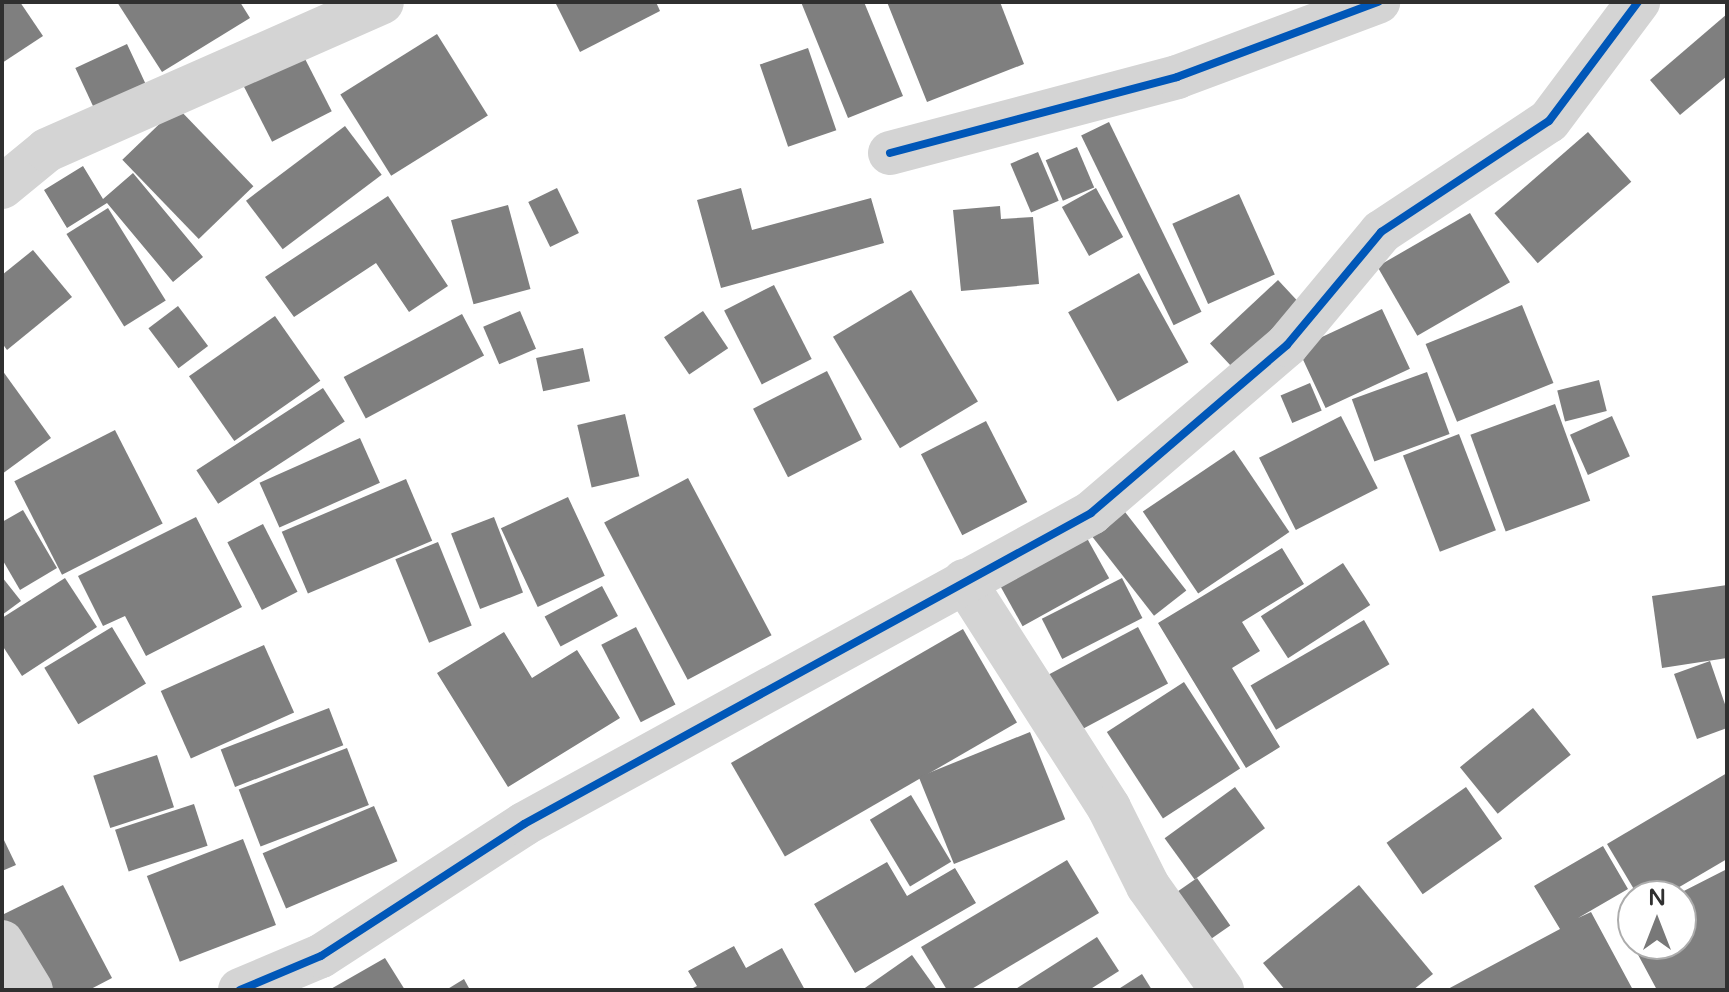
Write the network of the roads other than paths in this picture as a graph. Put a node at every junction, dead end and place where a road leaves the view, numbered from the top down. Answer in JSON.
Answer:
{"nodes":[{"id":1,"x":382,"y":2,"type":"edge"},
{"id":2,"x":1378,"y":2,"type":"edge"},
{"id":3,"x":1638,"y":2,"type":"edge"},
{"id":4,"x":890,"y":153,"type":"dead end"},
{"id":5,"x":2,"y":187,"type":"edge"},
{"id":6,"x":964,"y":581,"type":"junction"},
{"id":7,"x":2,"y":942,"type":"edge"},
{"id":8,"x":31,"y":990,"type":"edge"},
{"id":9,"x":240,"y":990,"type":"edge"},
{"id":10,"x":1222,"y":990,"type":"edge"}],
"edges":[{"from":1,"to":5,"type":"street"},
{"from":2,"to":4,"type":"street"},
{"from":3,"to":6,"type":"street"},
{"from":6,"to":9,"type":"street"},
{"from":6,"to":10,"type":"street"},
{"from":7,"to":8,"type":"street"}]}
